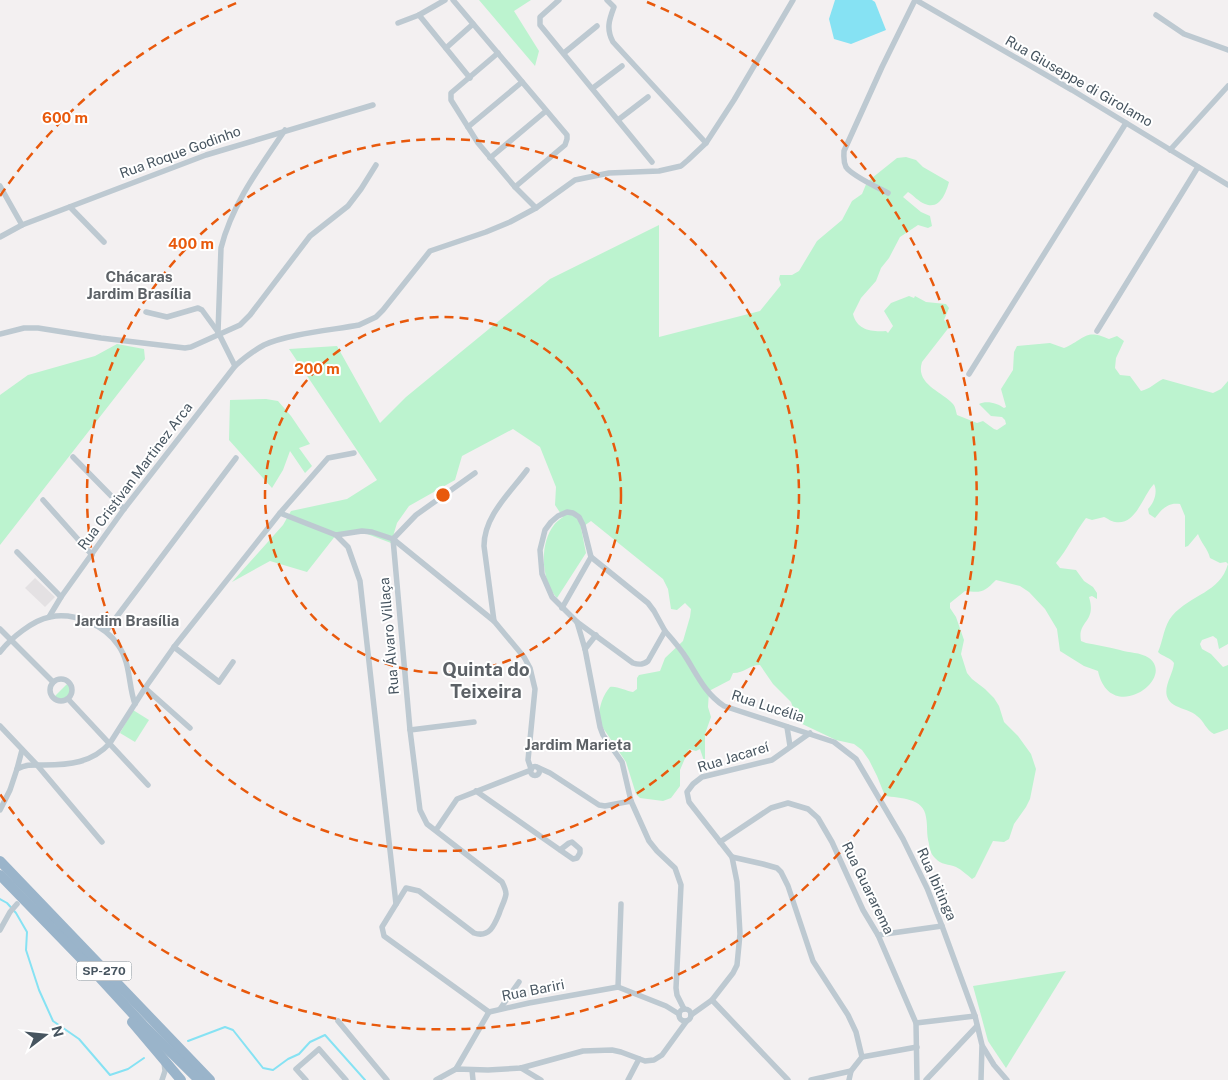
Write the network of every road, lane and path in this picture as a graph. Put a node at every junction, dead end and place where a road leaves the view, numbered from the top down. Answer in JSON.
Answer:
{"nodes":[{"id":1,"x":445,"y":0,"type":"edge"},
{"id":2,"x":453,"y":0,"type":"edge"},
{"id":3,"x":559,"y":0,"type":"edge"},
{"id":4,"x":607,"y":0,"type":"edge"},
{"id":5,"x":618,"y":0,"type":"edge"},
{"id":6,"x":793,"y":0,"type":"edge"},
{"id":7,"x":916,"y":0,"type":"edge"},
{"id":8,"x":614,"y":7,"type":"junction"},
{"id":9,"x":418,"y":15,"type":"junction"},
{"id":10,"x":1156,"y":15,"type":"dead end"},
{"id":11,"x":398,"y":23,"type":"dead end"},
{"id":12,"x":473,"y":24,"type":"junction"},
{"id":13,"x":597,"y":26,"type":"dead end"},
{"id":14,"x":446,"y":48,"type":"junction"},
{"id":15,"x":1228,"y":50,"type":"edge"},
{"id":16,"x":498,"y":53,"type":"junction"},
{"id":17,"x":564,"y":53,"type":"junction"},
{"id":18,"x":622,"y":66,"type":"dead end"},
{"id":19,"x":470,"y":78,"type":"junction"},
{"id":20,"x":522,"y":82,"type":"junction"},
{"id":21,"x":1228,"y":86,"type":"edge"},
{"id":22,"x":593,"y":88,"type":"junction"},
{"id":23,"x":648,"y":97,"type":"dead end"},
{"id":24,"x":373,"y":105,"type":"dead end"},
{"id":25,"x":546,"y":111,"type":"junction"},
{"id":26,"x":618,"y":120,"type":"junction"},
{"id":27,"x":1126,"y":123,"type":"junction"},
{"id":28,"x":468,"y":127,"type":"junction"},
{"id":29,"x":285,"y":130,"type":"junction"},
{"id":30,"x":706,"y":143,"type":"junction"},
{"id":31,"x":1170,"y":150,"type":"junction"},
{"id":32,"x":490,"y":158,"type":"junction"},
{"id":33,"x":652,"y":162,"type":"dead end"},
{"id":34,"x":376,"y":165,"type":"dead end"},
{"id":35,"x":1198,"y":167,"type":"junction"},
{"id":36,"x":1228,"y":185,"type":"edge"},
{"id":37,"x":0,"y":186,"type":"edge"},
{"id":38,"x":515,"y":187,"type":"junction"},
{"id":39,"x":888,"y":193,"type":"dead end"},
{"id":40,"x":70,"y":207,"type":"junction"},
{"id":41,"x":536,"y":208,"type":"junction"},
{"id":42,"x":22,"y":225,"type":"junction"},
{"id":43,"x":0,"y":237,"type":"edge"},
{"id":44,"x":104,"y":242,"type":"dead end"},
{"id":45,"x":146,"y":312,"type":"dead end"},
{"id":46,"x":1097,"y":331,"type":"dead end"},
{"id":47,"x":219,"y":333,"type":"junction"},
{"id":48,"x":0,"y":334,"type":"edge"},
{"id":49,"x":235,"y":366,"type":"junction"},
{"id":50,"x":969,"y":374,"type":"dead end"},
{"id":51,"x":354,"y":453,"type":"dead end"},
{"id":52,"x":73,"y":457,"type":"dead end"},
{"id":53,"x":236,"y":458,"type":"dead end"},
{"id":54,"x":527,"y":470,"type":"dead end"},
{"id":55,"x":475,"y":473,"type":"dead end"},
{"id":56,"x":43,"y":500,"type":"dead end"},
{"id":57,"x":124,"y":509,"type":"junction"},
{"id":58,"x":280,"y":513,"type":"junction"},
{"id":59,"x":336,"y":535,"type":"junction"},
{"id":60,"x":393,"y":539,"type":"junction"},
{"id":61,"x":17,"y":552,"type":"dead end"},
{"id":62,"x":92,"y":554,"type":"junction"},
{"id":63,"x":591,"y":557,"type":"junction"},
{"id":64,"x":61,"y":597,"type":"junction"},
{"id":65,"x":562,"y":608,"type":"junction"},
{"id":66,"x":49,"y":617,"type":"junction"},
{"id":67,"x":494,"y":621,"type":"junction"},
{"id":68,"x":577,"y":622,"type":"junction"},
{"id":69,"x":0,"y":628,"type":"edge"},
{"id":70,"x":106,"y":631,"type":"junction"},
{"id":71,"x":665,"y":631,"type":"junction"},
{"id":72,"x":596,"y":635,"type":"junction"},
{"id":73,"x":11,"y":639,"type":"junction"},
{"id":74,"x":174,"y":647,"type":"junction"},
{"id":75,"x":585,"y":649,"type":"junction"},
{"id":76,"x":0,"y":652,"type":"edge"},
{"id":77,"x":233,"y":662,"type":"dead end"},
{"id":78,"x":52,"y":682,"type":"junction"},
{"id":79,"x":145,"y":688,"type":"junction"},
{"id":80,"x":68,"y":699,"type":"junction"},
{"id":81,"x":134,"y":704,"type":"junction"},
{"id":82,"x":474,"y":722,"type":"dead end"},
{"id":83,"x":0,"y":726,"type":"edge"},
{"id":84,"x":787,"y":727,"type":"junction"},
{"id":85,"x":190,"y":728,"type":"dead end"},
{"id":86,"x":410,"y":730,"type":"junction"},
{"id":87,"x":810,"y":733,"type":"junction"},
{"id":88,"x":110,"y":743,"type":"junction"},
{"id":89,"x":790,"y":746,"type":"junction"},
{"id":90,"x":22,"y":750,"type":"junction"},
{"id":91,"x":37,"y":765,"type":"junction"},
{"id":92,"x":17,"y":769,"type":"junction"},
{"id":93,"x":535,"y":770,"type":"junction"},
{"id":94,"x":148,"y":785,"type":"dead end"},
{"id":95,"x":476,"y":791,"type":"junction"},
{"id":96,"x":631,"y":801,"type":"junction"},
{"id":97,"x":0,"y":810,"type":"edge"},
{"id":98,"x":436,"y":830,"type":"junction"},
{"id":99,"x":102,"y":842,"type":"dead end"},
{"id":100,"x":720,"y":842,"type":"junction"},
{"id":101,"x":560,"y":850,"type":"dead end"},
{"id":102,"x":732,"y":858,"type":"junction"},
{"id":103,"x":0,"y":860,"type":"edge"},
{"id":104,"x":0,"y":875,"type":"edge"},
{"id":105,"x":396,"y":904,"type":"junction"},
{"id":106,"x":621,"y":904,"type":"dead end"},
{"id":107,"x":16,"y":905,"type":"dead end"},
{"id":108,"x":942,"y":926,"type":"junction"},
{"id":109,"x":0,"y":930,"type":"edge"},
{"id":110,"x":878,"y":935,"type":"junction"},
{"id":111,"x":100,"y":978,"type":"junction"},
{"id":112,"x":519,"y":982,"type":"dead end"},
{"id":113,"x":618,"y":987,"type":"junction"},
{"id":114,"x":712,"y":1000,"type":"junction"},
{"id":115,"x":500,"y":1009,"type":"junction"},
{"id":116,"x":490,"y":1012,"type":"junction"},
{"id":117,"x":682,"y":1012,"type":"junction"},
{"id":118,"x":691,"y":1015,"type":"junction"},
{"id":119,"x":975,"y":1016,"type":"junction"},
{"id":120,"x":338,"y":1021,"type":"dead end"},
{"id":121,"x":686,"y":1022,"type":"junction"},
{"id":122,"x":916,"y":1023,"type":"junction"},
{"id":123,"x":977,"y":1026,"type":"junction"},
{"id":124,"x":982,"y":1045,"type":"junction"},
{"id":125,"x":917,"y":1047,"type":"junction"},
{"id":126,"x":862,"y":1057,"type":"junction"},
{"id":127,"x":639,"y":1059,"type":"junction"},
{"id":128,"x":164,"y":1062,"type":"junction"},
{"id":129,"x":521,"y":1068,"type":"junction"},
{"id":130,"x":456,"y":1069,"type":"junction"},
{"id":131,"x":472,"y":1070,"type":"junction"},
{"id":132,"x":851,"y":1071,"type":"junction"},
{"id":133,"x":162,"y":1080,"type":"edge"},
{"id":134,"x":181,"y":1080,"type":"edge"},
{"id":135,"x":198,"y":1080,"type":"edge"},
{"id":136,"x":210,"y":1080,"type":"edge"},
{"id":137,"x":306,"y":1080,"type":"edge"},
{"id":138,"x":346,"y":1080,"type":"edge"},
{"id":139,"x":387,"y":1080,"type":"edge"},
{"id":140,"x":436,"y":1080,"type":"edge"},
{"id":141,"x":473,"y":1080,"type":"edge"},
{"id":142,"x":541,"y":1080,"type":"edge"},
{"id":143,"x":628,"y":1080,"type":"edge"},
{"id":144,"x":788,"y":1080,"type":"edge"},
{"id":145,"x":811,"y":1080,"type":"edge"},
{"id":146,"x":850,"y":1080,"type":"edge"},
{"id":147,"x":917,"y":1080,"type":"edge"},
{"id":148,"x":926,"y":1080,"type":"edge"},
{"id":149,"x":982,"y":1080,"type":"edge"},
{"id":150,"x":1007,"y":1080,"type":"edge"}],
"edges":[{"from":1,"to":9,"type":"street"},
{"from":2,"to":12,"type":"street"},
{"from":3,"to":17,"type":"street"},
{"from":4,"to":8,"type":"street"},
{"from":5,"to":8,"type":"street"},
{"from":6,"to":30,"type":"street","name":"Rua Cristivan Martinez Arca"},
{"from":7,"to":27,"type":"street","name":"Rua Giuseppe di Girolamo"},
{"from":7,"to":39,"type":"street"},
{"from":8,"to":30,"type":"street"},
{"from":9,"to":11,"type":"street"},
{"from":9,"to":14,"type":"street"},
{"from":10,"to":15,"type":"street"},
{"from":12,"to":14,"type":"street"},
{"from":12,"to":16,"type":"street"},
{"from":13,"to":17,"type":"street"},
{"from":14,"to":19,"type":"street"},
{"from":16,"to":19,"type":"street"},
{"from":16,"to":20,"type":"street"},
{"from":17,"to":22,"type":"street"},
{"from":18,"to":22,"type":"street"},
{"from":19,"to":28,"type":"street"},
{"from":20,"to":25,"type":"street"},
{"from":20,"to":28,"type":"street"},
{"from":21,"to":31,"type":"street"},
{"from":22,"to":26,"type":"street"},
{"from":23,"to":26,"type":"street"},
{"from":24,"to":29,"type":"street","name":"Rua Roque Godinho"},
{"from":25,"to":32,"type":"street"},
{"from":25,"to":38,"type":"street"},
{"from":26,"to":33,"type":"street"},
{"from":27,"to":31,"type":"street","name":"Rua Giuseppe di Girolamo"},
{"from":27,"to":50,"type":"street"},
{"from":28,"to":32,"type":"street"},
{"from":29,"to":40,"type":"street","name":"Rua Roque Godinho"},
{"from":29,"to":47,"type":"street"},
{"from":30,"to":41,"type":"street","name":"Rua Cristivan Martinez Arca"},
{"from":31,"to":35,"type":"street","name":"Rua Giuseppe di Girolamo"},
{"from":32,"to":38,"type":"street"},
{"from":34,"to":47,"type":"street"},
{"from":35,"to":36,"type":"street","name":"Rua Giuseppe di Girolamo"},
{"from":35,"to":46,"type":"street"},
{"from":37,"to":42,"type":"street"},
{"from":38,"to":41,"type":"street"},
{"from":40,"to":42,"type":"street","name":"Rua Roque Godinho"},
{"from":40,"to":44,"type":"street"},
{"from":41,"to":49,"type":"street","name":"Rua Cristivan Martinez Arca"},
{"from":42,"to":43,"type":"street","name":"Rua Roque Godinho"},
{"from":45,"to":47,"type":"street"},
{"from":47,"to":48,"type":"street"},
{"from":47,"to":49,"type":"street"},
{"from":49,"to":57,"type":"street","name":"Rua Cristivan Martinez Arca"},
{"from":51,"to":58,"type":"street"},
{"from":52,"to":57,"type":"street"},
{"from":53,"to":70,"type":"street"},
{"from":54,"to":67,"type":"street"},
{"from":55,"to":60,"type":"street"},
{"from":56,"to":62,"type":"street"},
{"from":57,"to":62,"type":"street","name":"Rua Cristivan Martinez Arca"},
{"from":58,"to":59,"type":"street"},
{"from":58,"to":74,"type":"street"},
{"from":59,"to":60,"type":"street"},
{"from":59,"to":105,"type":"street"},
{"from":60,"to":67,"type":"street"},
{"from":60,"to":86,"type":"street","name":"Rua Álvaro Villaça"},
{"from":61,"to":64,"type":"street"},
{"from":62,"to":64,"type":"street","name":"Rua Cristivan Martinez Arca"},
{"from":63,"to":65,"type":"street"},
{"from":63,"to":65,"type":"street"},
{"from":63,"to":71,"type":"street","name":"Rua Lucélia"},
{"from":64,"to":66,"type":"street","name":"Rua Cristivan Martinez Arca"},
{"from":65,"to":68,"type":"street"},
{"from":66,"to":70,"type":"street"},
{"from":66,"to":73,"type":"street"},
{"from":67,"to":93,"type":"street"},
{"from":68,"to":72,"type":"street"},
{"from":68,"to":75,"type":"street"},
{"from":69,"to":73,"type":"street"},
{"from":70,"to":81,"type":"street"},
{"from":71,"to":72,"type":"street"},
{"from":71,"to":84,"type":"street","name":"Rua Lucélia"},
{"from":72,"to":75,"type":"street"},
{"from":73,"to":76,"type":"street"},
{"from":73,"to":78,"type":"street"},
{"from":74,"to":77,"type":"street"},
{"from":74,"to":79,"type":"street"},
{"from":75,"to":96,"type":"street"},
{"from":78,"to":80,"type":"street"},
{"from":78,"to":80,"type":"street"},
{"from":79,"to":81,"type":"street"},
{"from":79,"to":85,"type":"street"},
{"from":80,"to":88,"type":"street"},
{"from":81,"to":88,"type":"street"},
{"from":82,"to":86,"type":"street"},
{"from":83,"to":90,"type":"street"},
{"from":84,"to":87,"type":"street","name":"Rua Lucélia"},
{"from":84,"to":89,"type":"street"},
{"from":86,"to":98,"type":"street","name":"Rua Álvaro Villaça"},
{"from":87,"to":89,"type":"street","name":"Rua Jacareí"},
{"from":87,"to":108,"type":"street","name":"Rua Ibitinga"},
{"from":88,"to":91,"type":"street"},
{"from":88,"to":94,"type":"street"},
{"from":89,"to":100,"type":"street","name":"Rua Jacareí"},
{"from":90,"to":91,"type":"street"},
{"from":90,"to":92,"type":"street"},
{"from":91,"to":92,"type":"street"},
{"from":91,"to":99,"type":"street"},
{"from":92,"to":97,"type":"street"},
{"from":93,"to":95,"type":"street"},
{"from":93,"to":96,"type":"street"},
{"from":95,"to":98,"type":"street"},
{"from":95,"to":101,"type":"street"},
{"from":96,"to":117,"type":"street"},
{"from":98,"to":105,"type":"street","name":"Rua Álvaro Villaça"},
{"from":100,"to":102,"type":"street"},
{"from":100,"to":110,"type":"street","name":"Rua Guararema"},
{"from":102,"to":114,"type":"street"},
{"from":102,"to":126,"type":"street"},
{"from":103,"to":136,"type":"highway","number":"SP-270"},
{"from":104,"to":111,"type":"highway","number":"SP-270"},
{"from":105,"to":116,"type":"street"},
{"from":106,"to":113,"type":"street"},
{"from":107,"to":109,"type":"street"},
{"from":108,"to":110,"type":"street"},
{"from":108,"to":119,"type":"street","name":"Rua Ibitinga"},
{"from":110,"to":122,"type":"street","name":"Rua Guararema"},
{"from":111,"to":128,"type":"highway"},
{"from":111,"to":135,"type":"highway","number":"SP-270"},
{"from":112,"to":115,"type":"street"},
{"from":113,"to":115,"type":"street","name":"Rua Bariri"},
{"from":113,"to":117,"type":"street"},
{"from":114,"to":118,"type":"street"},
{"from":114,"to":144,"type":"street"},
{"from":115,"to":116,"type":"street","name":"Rua Bariri"},
{"from":116,"to":130,"type":"street","name":"Rua Bariri"},
{"from":117,"to":118,"type":"street"},
{"from":117,"to":121,"type":"street"},
{"from":118,"to":121,"type":"street"},
{"from":119,"to":122,"type":"street"},
{"from":119,"to":123,"type":"street","name":"Rua Ibitinga"},
{"from":120,"to":139,"type":"street"},
{"from":121,"to":127,"type":"street"},
{"from":122,"to":125,"type":"street","name":"Rua Guararema"},
{"from":123,"to":124,"type":"street","name":"Rua Ibitinga"},
{"from":123,"to":148,"type":"street"},
{"from":124,"to":149,"type":"street","name":"Rua Ibitinga"},
{"from":124,"to":150,"type":"street"},
{"from":125,"to":126,"type":"street"},
{"from":125,"to":147,"type":"street","name":"Rua Guararema"},
{"from":126,"to":132,"type":"street"},
{"from":127,"to":129,"type":"street"},
{"from":127,"to":143,"type":"street"},
{"from":128,"to":133,"type":"street"},
{"from":128,"to":134,"type":"highway"},
{"from":129,"to":131,"type":"street"},
{"from":129,"to":142,"type":"street"},
{"from":130,"to":131,"type":"street"},
{"from":130,"to":140,"type":"street"},
{"from":131,"to":141,"type":"street"},
{"from":132,"to":145,"type":"street"},
{"from":132,"to":146,"type":"street"},
{"from":137,"to":138,"type":"street"}]}
